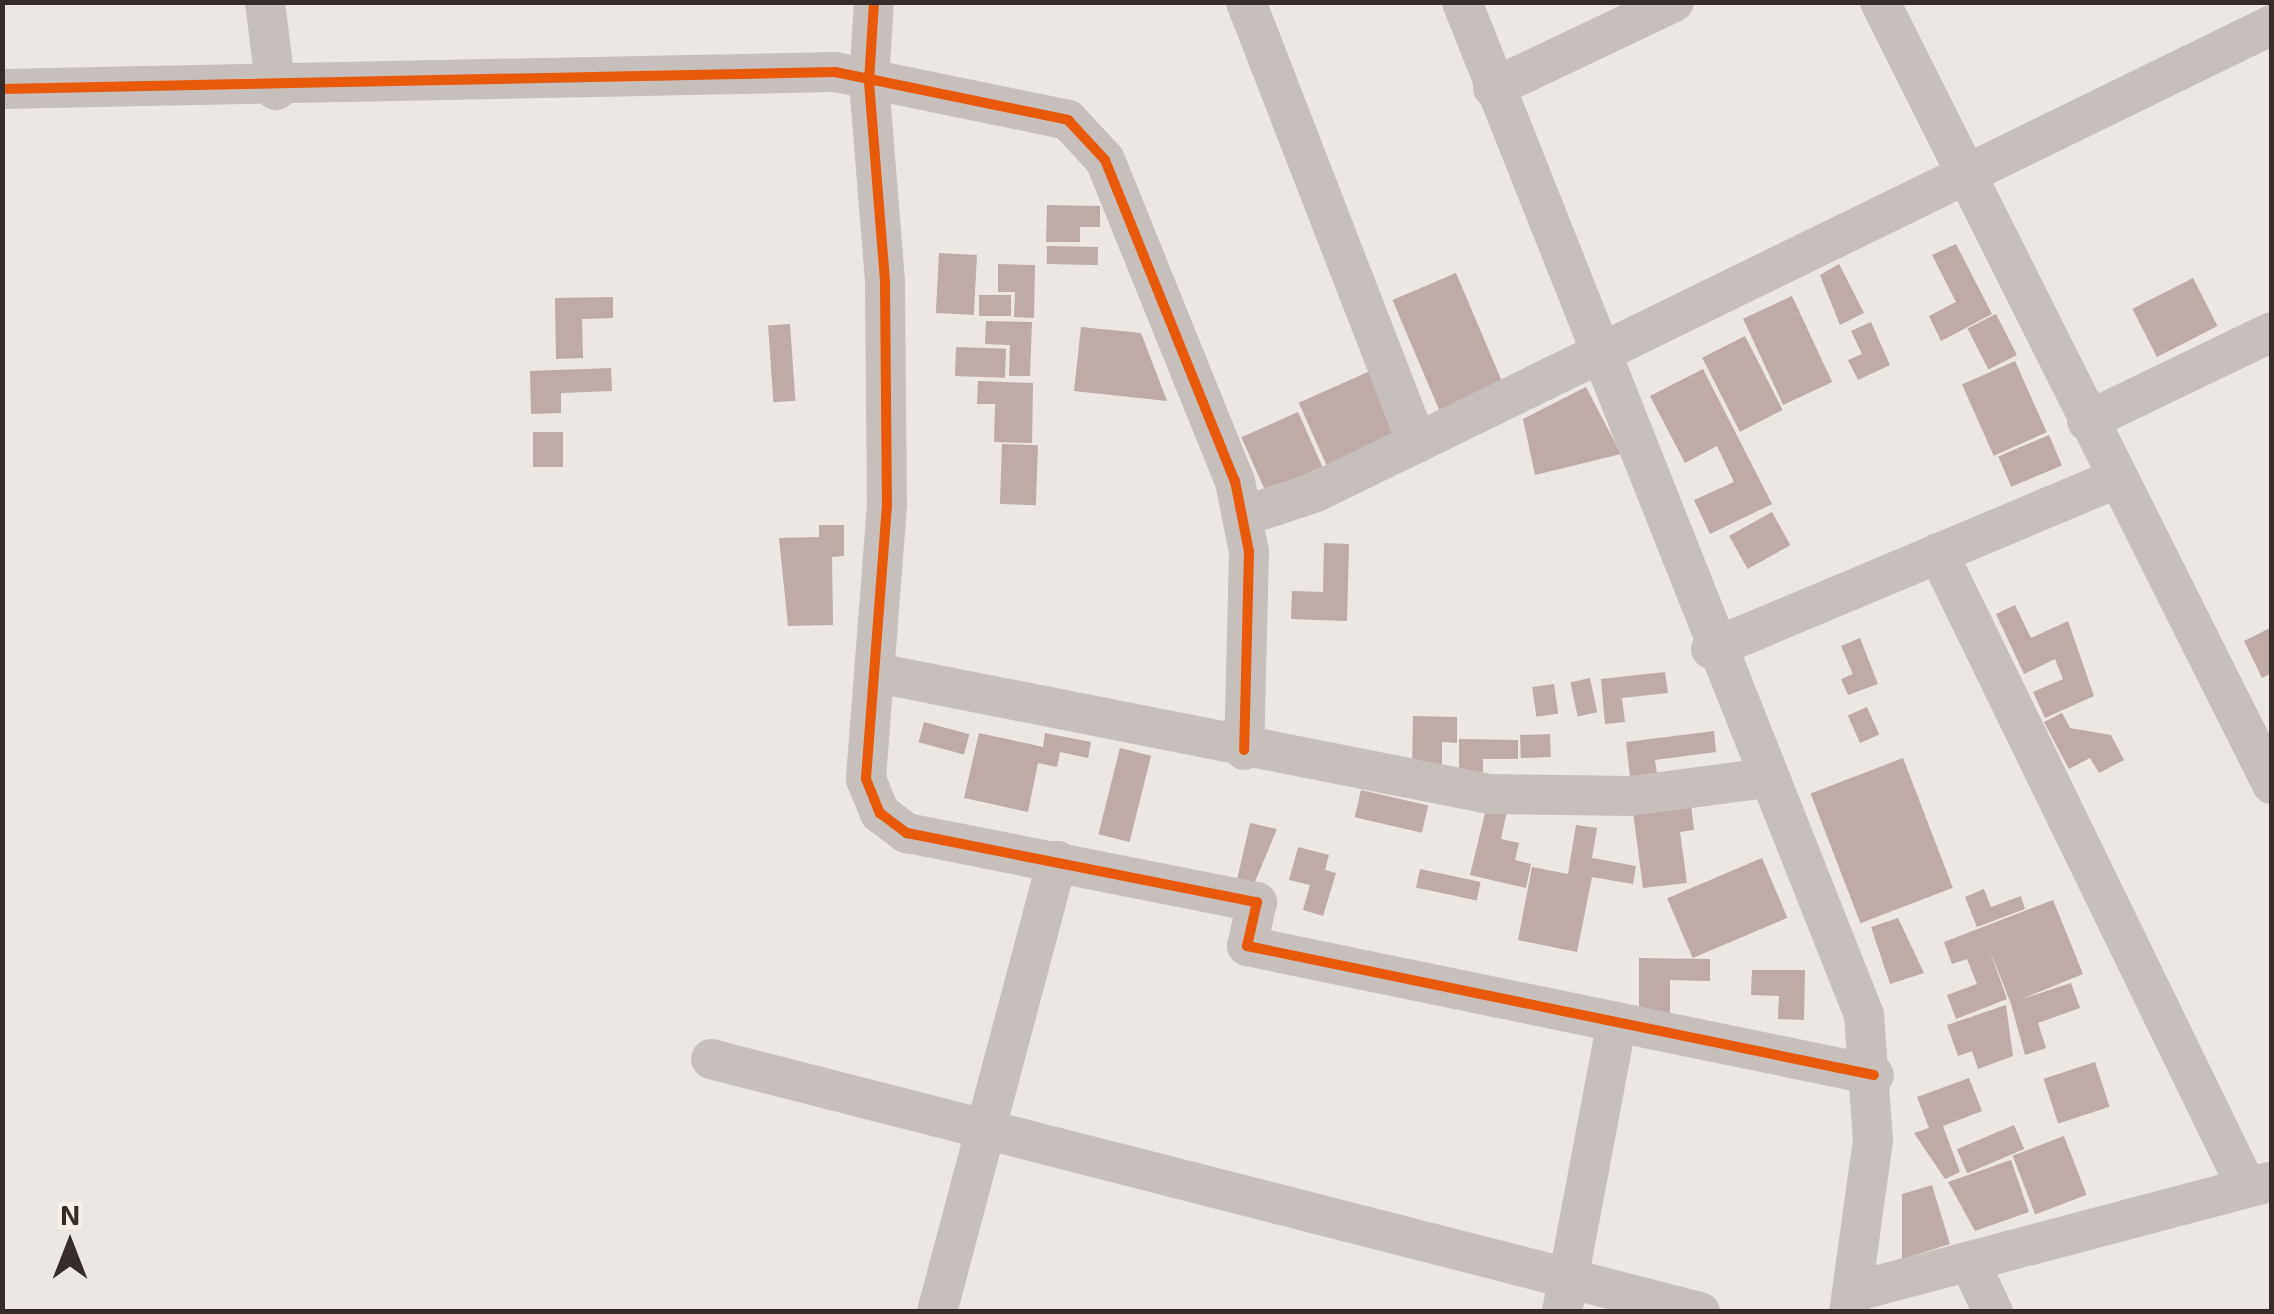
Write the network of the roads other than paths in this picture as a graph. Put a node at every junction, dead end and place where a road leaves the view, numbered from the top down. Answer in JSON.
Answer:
{"nodes":[{"id":1,"x":265,"y":2,"type":"edge"},
{"id":2,"x":874,"y":2,"type":"edge"},
{"id":3,"x":1246,"y":2,"type":"edge"},
{"id":4,"x":1462,"y":2,"type":"edge"},
{"id":5,"x":1674,"y":2,"type":"edge"},
{"id":6,"x":1880,"y":2,"type":"edge"},
{"id":7,"x":2272,"y":25,"type":"edge"},
{"id":8,"x":869,"y":82,"type":"junction"},
{"id":9,"x":1494,"y":88,"type":"junction"},
{"id":10,"x":2,"y":89,"type":"edge"},
{"id":11,"x":276,"y":90,"type":"junction"},
{"id":12,"x":1967,"y":178,"type":"junction"},
{"id":13,"x":2272,"y":332,"type":"edge"},
{"id":14,"x":1598,"y":356,"type":"junction"},
{"id":15,"x":2087,"y":421,"type":"junction"},
{"id":16,"x":1417,"y":444,"type":"junction"},
{"id":17,"x":2115,"y":479,"type":"junction"},
{"id":18,"x":1244,"y":516,"type":"junction"},
{"id":19,"x":1938,"y":553,"type":"junction"},
{"id":20,"x":1711,"y":649,"type":"junction"},
{"id":21,"x":877,"y":673,"type":"junction"},
{"id":22,"x":1244,"y":750,"type":"junction"},
{"id":23,"x":1767,"y":778,"type":"junction"},
{"id":24,"x":2272,"y":784,"type":"edge"},
{"id":25,"x":1057,"y":861,"type":"junction"},
{"id":26,"x":1617,"y":1022,"type":"junction"},
{"id":27,"x":711,"y":1059,"type":"dead end"},
{"id":28,"x":1874,"y":1075,"type":"junction"},
{"id":29,"x":985,"y":1131,"type":"junction"},
{"id":30,"x":2259,"y":1185,"type":"edge"},
{"id":31,"x":1970,"y":1264,"type":"junction"},
{"id":32,"x":1566,"y":1296,"type":"edge"},
{"id":33,"x":1851,"y":1302,"type":"edge"},
{"id":34,"x":937,"y":1312,"type":"edge"},
{"id":35,"x":1700,"y":1312,"type":"edge"},
{"id":36,"x":1993,"y":1312,"type":"edge"}],
"edges":[{"from":1,"to":11,"type":"street"},
{"from":2,"to":8,"type":"street"},
{"from":3,"to":16,"type":"street"},
{"from":4,"to":9,"type":"street"},
{"from":5,"to":9,"type":"street"},
{"from":6,"to":12,"type":"street"},
{"from":7,"to":12,"type":"street"},
{"from":8,"to":11,"type":"street"},
{"from":8,"to":18,"type":"street"},
{"from":8,"to":21,"type":"street"},
{"from":9,"to":14,"type":"street"},
{"from":10,"to":11,"type":"street"},
{"from":12,"to":14,"type":"street"},
{"from":12,"to":15,"type":"street"},
{"from":13,"to":15,"type":"street"},
{"from":14,"to":16,"type":"street"},
{"from":14,"to":20,"type":"street"},
{"from":15,"to":17,"type":"street"},
{"from":16,"to":18,"type":"street"},
{"from":17,"to":19,"type":"street"},
{"from":17,"to":24,"type":"street"},
{"from":18,"to":22,"type":"street"},
{"from":19,"to":20,"type":"street"},
{"from":19,"to":30,"type":"street"},
{"from":20,"to":23,"type":"street"},
{"from":21,"to":22,"type":"street"},
{"from":21,"to":25,"type":"street"},
{"from":22,"to":23,"type":"street"},
{"from":23,"to":28,"type":"street"},
{"from":25,"to":26,"type":"street"},
{"from":25,"to":29,"type":"street"},
{"from":26,"to":28,"type":"street"},
{"from":26,"to":32,"type":"street"},
{"from":27,"to":29,"type":"street"},
{"from":28,"to":33,"type":"street"},
{"from":29,"to":32,"type":"street"},
{"from":29,"to":34,"type":"street"},
{"from":30,"to":31,"type":"street"},
{"from":31,"to":33,"type":"street"},
{"from":31,"to":36,"type":"street"},
{"from":32,"to":35,"type":"street"}]}
